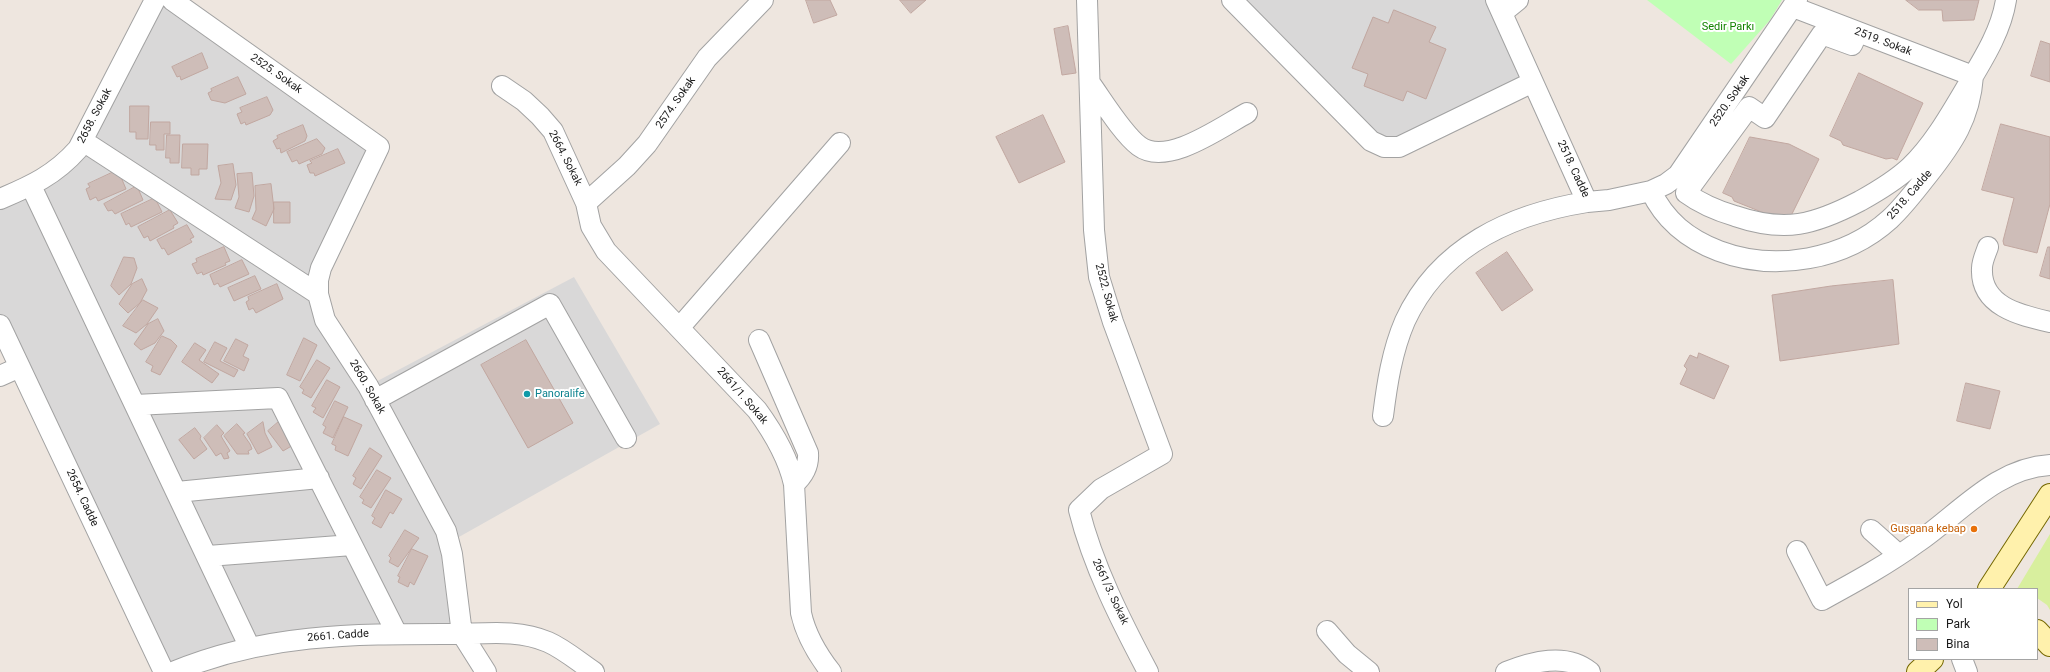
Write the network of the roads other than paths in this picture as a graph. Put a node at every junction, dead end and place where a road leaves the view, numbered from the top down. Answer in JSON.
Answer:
{"nodes":[{"id":1,"x":155,"y":0,"type":"edge"},
{"id":2,"x":172,"y":0,"type":"edge"},
{"id":3,"x":762,"y":0,"type":"edge"},
{"id":4,"x":1087,"y":0,"type":"edge"},
{"id":5,"x":1232,"y":0,"type":"edge"},
{"id":6,"x":1518,"y":0,"type":"edge"},
{"id":7,"x":2006,"y":0,"type":"edge"},
{"id":8,"x":1795,"y":4,"type":"edge"},
{"id":9,"x":1499,"y":6,"type":"edge"},
{"id":10,"x":1858,"y":32,"type":"junction"},
{"id":11,"x":1973,"y":76,"type":"junction"},
{"id":12,"x":1533,"y":82,"type":"junction"},
{"id":13,"x":1090,"y":83,"type":"junction"},
{"id":14,"x":502,"y":86,"type":"dead end"},
{"id":15,"x":1247,"y":113,"type":"dead end"},
{"id":16,"x":83,"y":141,"type":"junction"},
{"id":17,"x":840,"y":143,"type":"dead end"},
{"id":18,"x":379,"y":147,"type":"joint"},
{"id":19,"x":31,"y":186,"type":"junction"},
{"id":20,"x":1651,"y":191,"type":"junction"},
{"id":21,"x":0,"y":199,"type":"edge"},
{"id":22,"x":1587,"y":202,"type":"junction"},
{"id":23,"x":586,"y":203,"type":"junction"},
{"id":24,"x":1988,"y":247,"type":"dead end"},
{"id":25,"x":318,"y":294,"type":"junction"},
{"id":26,"x":2050,"y":322,"type":"edge"},
{"id":27,"x":0,"y":325,"type":"edge"},
{"id":28,"x":680,"y":327,"type":"junction"},
{"id":29,"x":759,"y":340,"type":"dead end"},
{"id":30,"x":20,"y":367,"type":"junction"},
{"id":31,"x":0,"y":376,"type":"edge"},
{"id":32,"x":375,"y":400,"type":"junction"},
{"id":33,"x":136,"y":406,"type":"junction"},
{"id":34,"x":1383,"y":416,"type":"dead end"},
{"id":35,"x":626,"y":438,"type":"dead end"},
{"id":36,"x":2050,"y":465,"type":"edge"},
{"id":37,"x":319,"y":478,"type":"junction"},
{"id":38,"x":794,"y":484,"type":"junction"},
{"id":39,"x":177,"y":492,"type":"junction"},
{"id":40,"x":2050,"y":494,"type":"edge"},
{"id":41,"x":1079,"y":510,"type":"joint"},
{"id":42,"x":1871,"y":530,"type":"dead end"},
{"id":43,"x":352,"y":545,"type":"junction"},
{"id":44,"x":1797,"y":551,"type":"dead end"},
{"id":45,"x":1899,"y":555,"type":"junction"},
{"id":46,"x":208,"y":556,"type":"junction"},
{"id":47,"x":1990,"y":588,"type":"edge"},
{"id":48,"x":1327,"y":631,"type":"dead end"},
{"id":49,"x":2038,"y":632,"type":"edge"},
{"id":50,"x":397,"y":634,"type":"junction"},
{"id":51,"x":462,"y":634,"type":"junction"},
{"id":52,"x":2050,"y":645,"type":"edge"},
{"id":53,"x":250,"y":648,"type":"junction"},
{"id":54,"x":1931,"y":660,"type":"edge"},
{"id":55,"x":1962,"y":660,"type":"edge"},
{"id":56,"x":1530,"y":668,"type":"edge"},
{"id":57,"x":164,"y":672,"type":"edge"},
{"id":58,"x":173,"y":672,"type":"edge"},
{"id":59,"x":486,"y":672,"type":"edge"},
{"id":60,"x":594,"y":672,"type":"edge"},
{"id":61,"x":831,"y":672,"type":"edge"},
{"id":62,"x":1148,"y":672,"type":"edge"},
{"id":63,"x":1369,"y":672,"type":"edge"},
{"id":64,"x":1506,"y":672,"type":"edge"},
{"id":65,"x":1590,"y":672,"type":"edge"},
{"id":66,"x":1918,"y":672,"type":"edge"},
{"id":67,"x":1967,"y":672,"type":"edge"}],
"edges":[{"from":1,"to":16,"type":"street","name":"2658. Sokak"},
{"from":2,"to":18,"type":"street","name":"2525. Sokak"},
{"from":3,"to":23,"type":"street","name":"2574. Sokak"},
{"from":4,"to":13,"type":"street","name":"2522. Sokak"},
{"from":5,"to":12,"type":"street"},
{"from":6,"to":9,"type":"street"},
{"from":7,"to":11,"type":"street","name":"2518. Cadde"},
{"from":8,"to":10,"type":"street","name":"2519. Sokak"},
{"from":8,"to":20,"type":"street","name":"2520. Sokak"},
{"from":9,"to":12,"type":"street","name":"2518. Cadde"},
{"from":10,"to":11,"type":"street","name":"2519. Sokak"},
{"from":10,"to":11,"type":"street","name":"2518. Cadde"},
{"from":11,"to":20,"type":"street","name":"2518. Cadde"},
{"from":12,"to":22,"type":"street","name":"2518. Cadde"},
{"from":13,"to":15,"type":"street"},
{"from":13,"to":41,"type":"street","name":"2522. Sokak"},
{"from":14,"to":23,"type":"street","name":"2664. Sokak"},
{"from":16,"to":19,"type":"street","name":"2658. Sokak"},
{"from":16,"to":25,"type":"street"},
{"from":17,"to":28,"type":"street"},
{"from":18,"to":25,"type":"street","name":"2660. Sokak"},
{"from":19,"to":21,"type":"street","name":"2658. Sokak"},
{"from":19,"to":33,"type":"street"},
{"from":20,"to":22,"type":"street","name":"2518. Cadde"},
{"from":22,"to":34,"type":"street"},
{"from":23,"to":28,"type":"street","name":"2661/1. Sokak"},
{"from":24,"to":26,"type":"street"},
{"from":25,"to":32,"type":"street","name":"2660. Sokak"},
{"from":27,"to":30,"type":"street","name":"2654. Cadde"},
{"from":28,"to":38,"type":"street","name":"2661/1. Sokak"},
{"from":29,"to":38,"type":"street"},
{"from":30,"to":31,"type":"street"},
{"from":30,"to":57,"type":"street","name":"2654. Cadde"},
{"from":32,"to":35,"type":"street"},
{"from":32,"to":51,"type":"street","name":"2660. Sokak"},
{"from":33,"to":37,"type":"street"},
{"from":33,"to":39,"type":"street"},
{"from":36,"to":45,"type":"street"},
{"from":37,"to":39,"type":"street"},
{"from":37,"to":43,"type":"street"},
{"from":38,"to":61,"type":"street","name":"2661/1. Sokak"},
{"from":39,"to":46,"type":"street"},
{"from":40,"to":47,"type":"street"},
{"from":41,"to":62,"type":"street","name":"2661/3. Sokak"},
{"from":42,"to":45,"type":"street"},
{"from":43,"to":46,"type":"street"},
{"from":43,"to":50,"type":"street"},
{"from":44,"to":45,"type":"street"},
{"from":46,"to":53,"type":"street"},
{"from":48,"to":63,"type":"street"},
{"from":49,"to":52,"type":"street"},
{"from":50,"to":51,"type":"street","name":"2661. Cadde"},
{"from":50,"to":53,"type":"street","name":"2661. Cadde"},
{"from":51,"to":59,"type":"street"},
{"from":51,"to":60,"type":"street","name":"2661. Cadde"},
{"from":53,"to":58,"type":"street","name":"2661. Cadde"},
{"from":54,"to":66,"type":"street"},
{"from":55,"to":67,"type":"street"},
{"from":56,"to":64,"type":"street"},
{"from":56,"to":65,"type":"street"}]}
